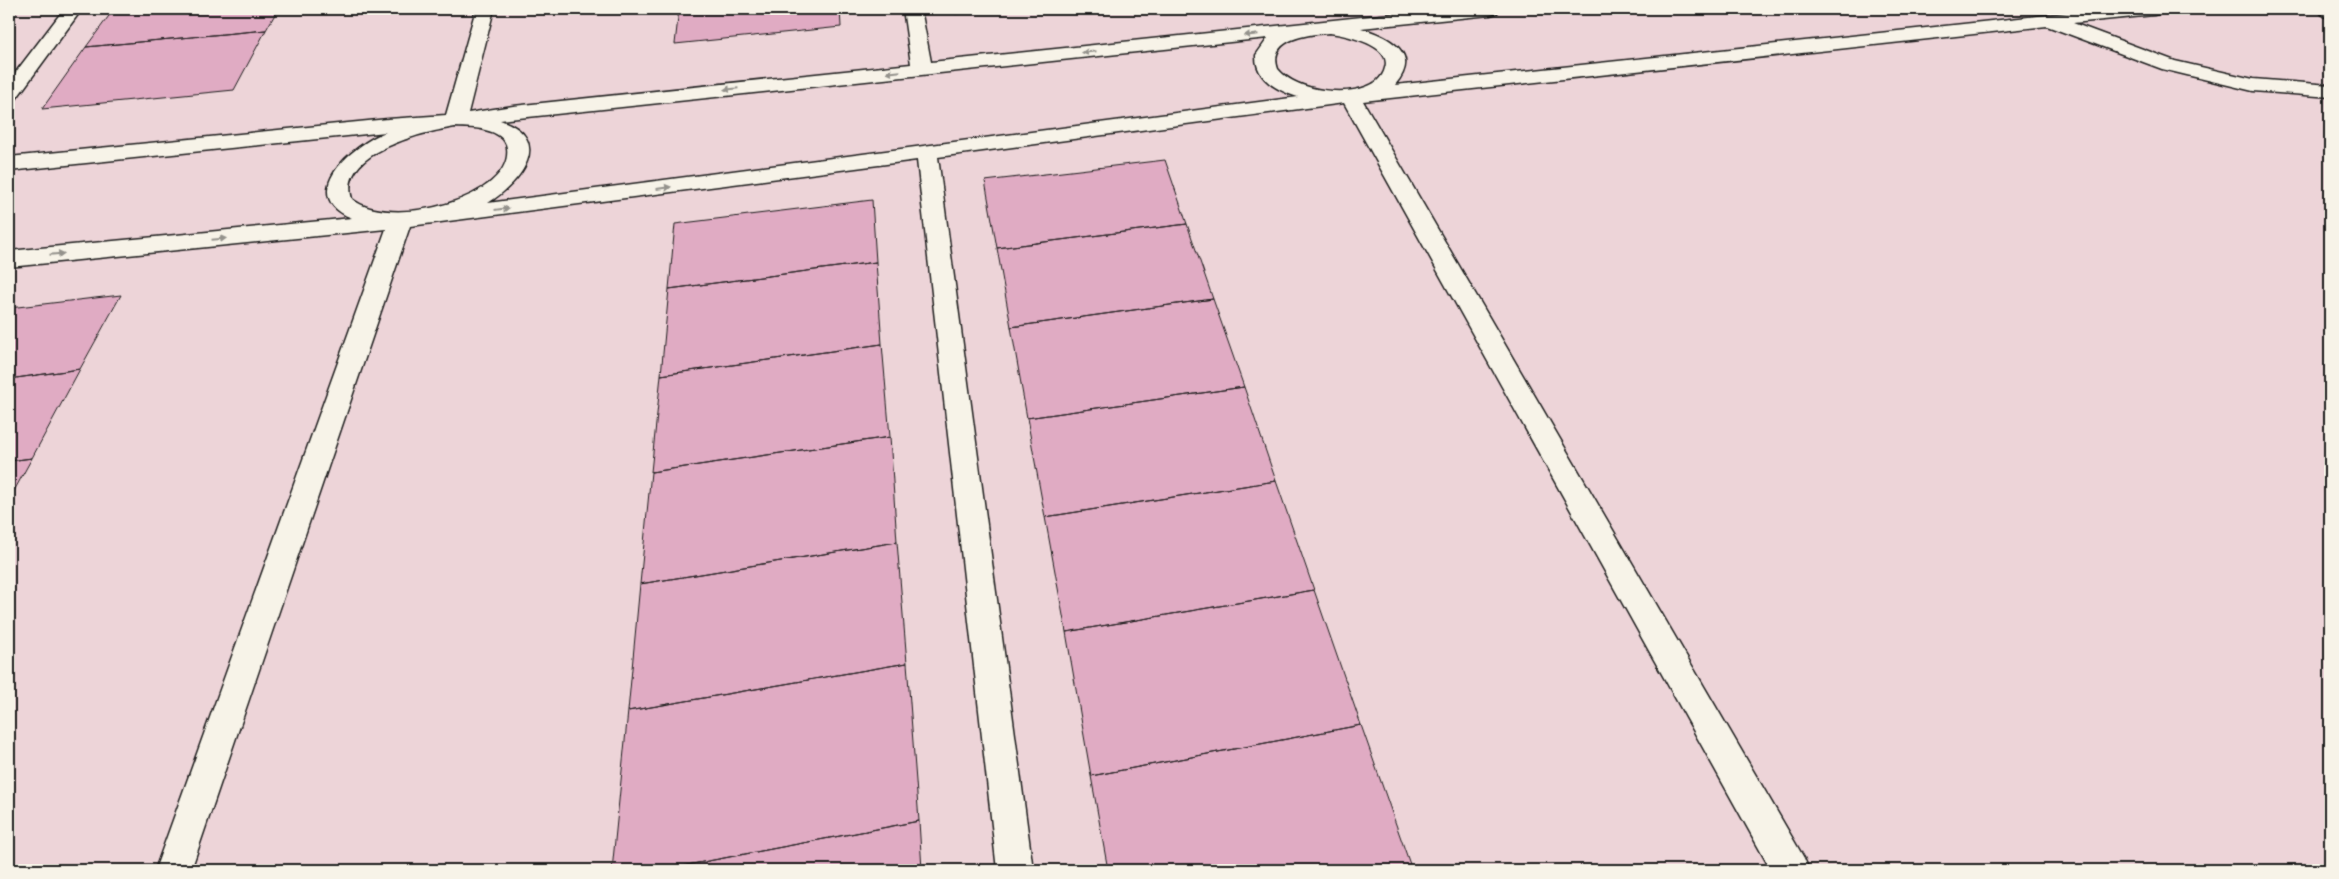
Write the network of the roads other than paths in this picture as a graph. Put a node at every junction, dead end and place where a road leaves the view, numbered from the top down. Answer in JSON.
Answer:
{"nodes":[{"id":1,"x":73,"y":9,"type":"edge"},
{"id":2,"x":485,"y":9,"type":"edge"},
{"id":3,"x":912,"y":9,"type":"edge"},
{"id":4,"x":1301,"y":9,"type":"edge"},
{"id":5,"x":1490,"y":9,"type":"edge"},
{"id":6,"x":2154,"y":9,"type":"edge"},
{"id":7,"x":2326,"y":9,"type":"edge"},
{"id":8,"x":2330,"y":12,"type":"edge"},
{"id":9,"x":2048,"y":21,"type":"junction"},
{"id":10,"x":1311,"y":28,"type":"junction"},
{"id":11,"x":922,"y":69,"type":"junction"},
{"id":12,"x":2330,"y":91,"type":"edge"},
{"id":13,"x":9,"y":95,"type":"edge"},
{"id":14,"x":1350,"y":96,"type":"junction"},
{"id":15,"x":455,"y":121,"type":"junction"},
{"id":16,"x":927,"y":152,"type":"junction"},
{"id":17,"x":9,"y":164,"type":"edge"},
{"id":18,"x":401,"y":220,"type":"junction"},
{"id":19,"x":9,"y":259,"type":"edge"},
{"id":20,"x":173,"y":870,"type":"edge"},
{"id":21,"x":1015,"y":870,"type":"edge"},
{"id":22,"x":1791,"y":870,"type":"edge"}],
"edges":[{"from":1,"to":13,"type":"street"},
{"from":2,"to":15,"type":"street"},
{"from":3,"to":11,"type":"street"},
{"from":4,"to":10,"type":"street"},
{"from":5,"to":10,"type":"street"},
{"from":6,"to":9,"type":"street"},
{"from":7,"to":8,"type":"street"},
{"from":9,"to":12,"type":"street"},
{"from":9,"to":14,"type":"street"},
{"from":10,"to":11,"type":"street","one_way":true},
{"from":10,"to":14,"type":"street"},
{"from":10,"to":14,"type":"street"},
{"from":11,"to":15,"type":"street","one_way":true},
{"from":14,"to":16,"type":"street"},
{"from":14,"to":22,"type":"street"},
{"from":15,"to":17,"type":"street"},
{"from":15,"to":18,"type":"street"},
{"from":15,"to":18,"type":"street"},
{"from":18,"to":16,"type":"street","one_way":true},
{"from":16,"to":21,"type":"street"},
{"from":19,"to":18,"type":"street","one_way":true},
{"from":18,"to":20,"type":"street"}]}
